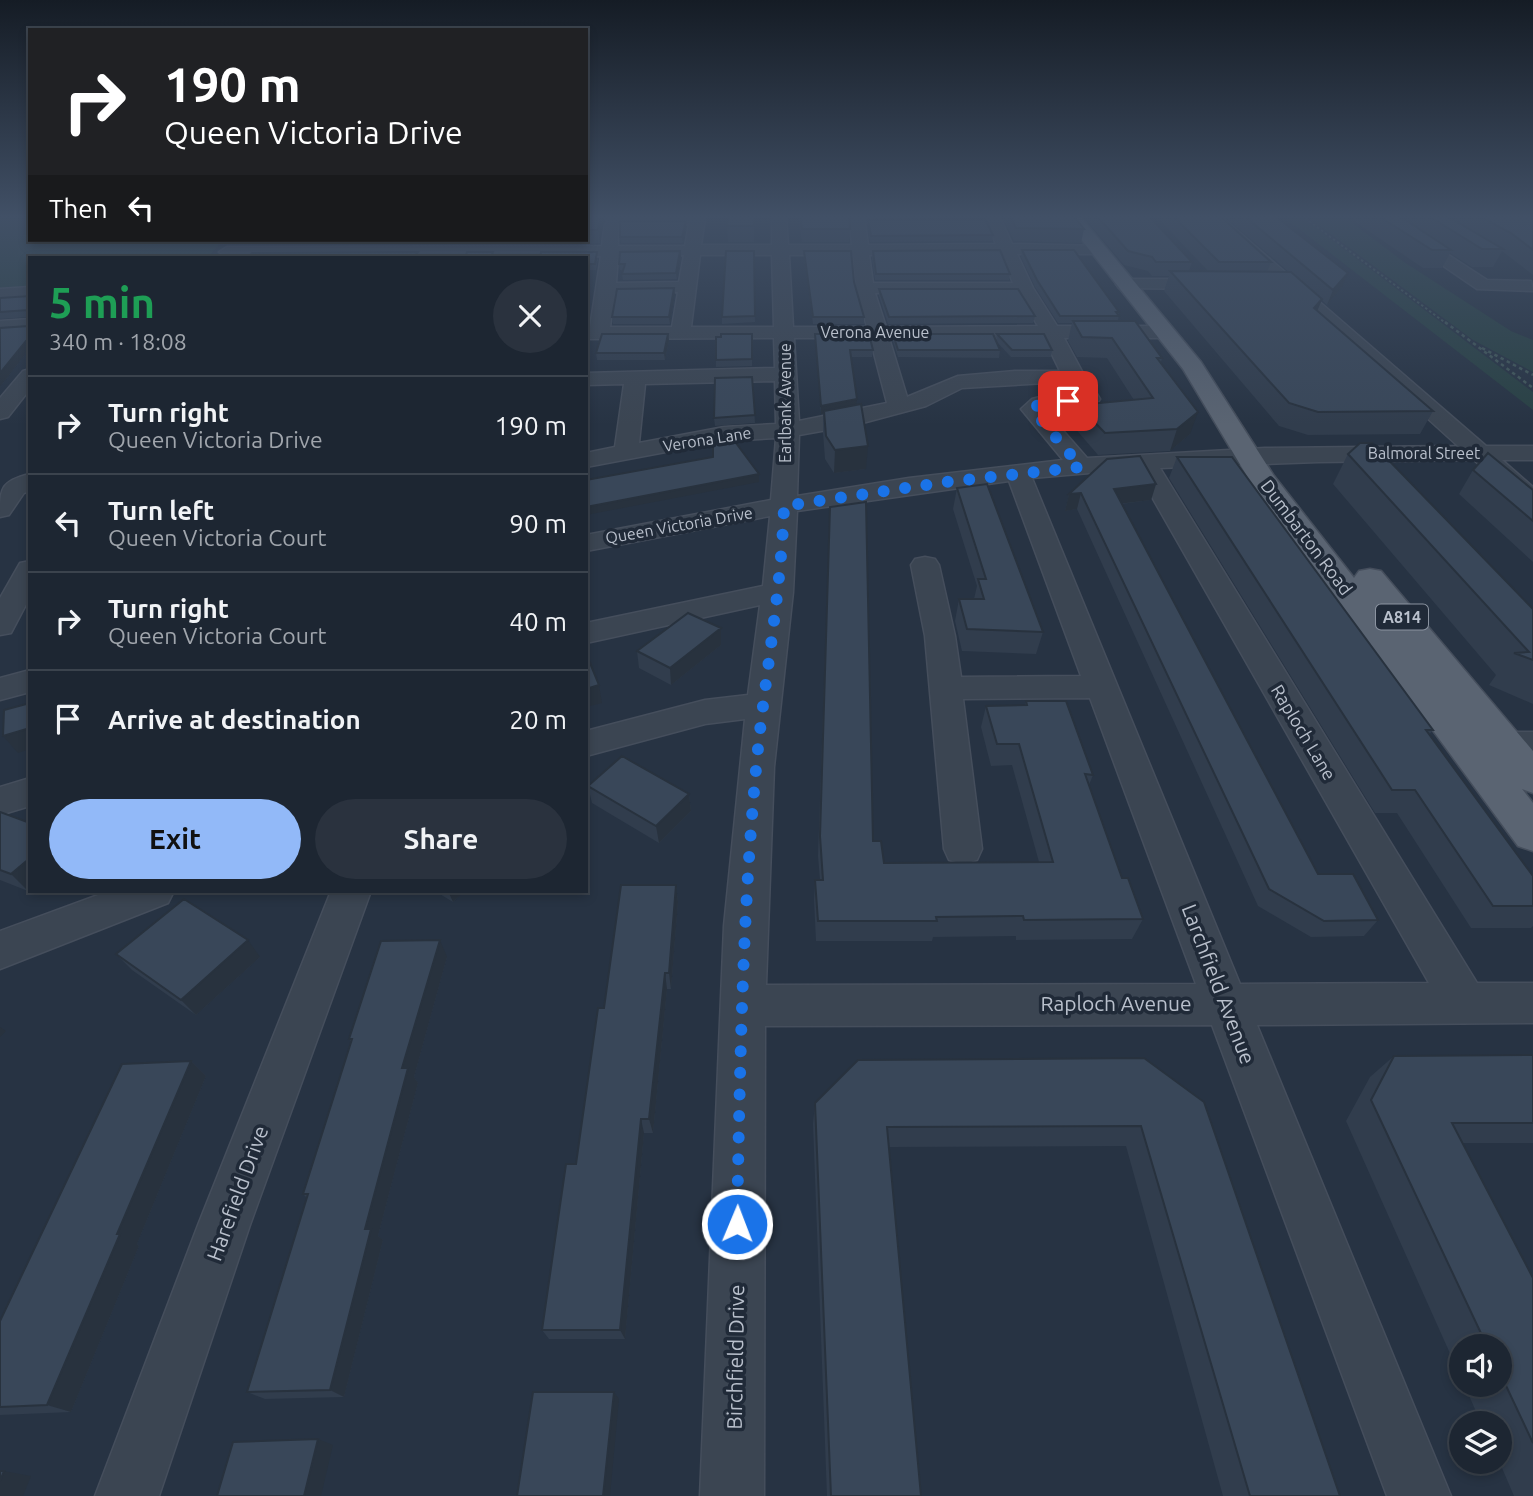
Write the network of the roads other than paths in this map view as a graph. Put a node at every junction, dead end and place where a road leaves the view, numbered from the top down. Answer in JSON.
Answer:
{"nodes":[{"id":1,"x":607,"y":285,"type":"edge"},
{"id":2,"x":782,"y":285,"type":"edge"},
{"id":3,"x":865,"y":285,"type":"edge"},
{"id":4,"x":1023,"y":285,"type":"edge"},
{"id":5,"x":1126,"y":285,"type":"edge"},
{"id":6,"x":1288,"y":285,"type":"edge"},
{"id":7,"x":1483,"y":285,"type":"edge"},
{"id":8,"x":688,"y":286,"type":"joint"},
{"id":9,"x":607,"y":288,"type":"junction"},
{"id":10,"x":865,"y":288,"type":"junction"},
{"id":11,"x":1024,"y":288,"type":"junction"},
{"id":12,"x":1532,"y":288,"type":"edge"},
{"id":13,"x":28,"y":292,"type":"edge"},
{"id":14,"x":0,"y":294,"type":"edge"},
{"id":15,"x":28,"y":325,"type":"edge"},
{"id":16,"x":0,"y":327,"type":"edge"},
{"id":17,"x":876,"y":332,"type":"junction"},
{"id":18,"x":1051,"y":332,"type":"junction"},
{"id":19,"x":1164,"y":332,"type":"junction"},
{"id":20,"x":592,"y":333,"type":"edge"},
{"id":21,"x":681,"y":333,"type":"junction"},
{"id":22,"x":785,"y":333,"type":"junction"},
{"id":23,"x":23,"y":370,"type":"edge"},
{"id":24,"x":786,"y":374,"type":"junction"},
{"id":25,"x":635,"y":378,"type":"junction"},
{"id":26,"x":588,"y":379,"type":"edge"},
{"id":27,"x":1089,"y":399,"type":"dead end"},
{"id":28,"x":899,"y":406,"type":"junction"},
{"id":29,"x":28,"y":413,"type":"edge"},
{"id":30,"x":0,"y":414,"type":"edge"},
{"id":31,"x":788,"y":430,"type":"junction"},
{"id":32,"x":626,"y":453,"type":"junction"},
{"id":33,"x":1477,"y":453,"type":"junction"},
{"id":34,"x":1533,"y":453,"type":"edge"},
{"id":35,"x":1260,"y":455,"type":"junction"},
{"id":36,"x":588,"y":460,"type":"edge"},
{"id":37,"x":1144,"y":462,"type":"junction"},
{"id":38,"x":1081,"y":467,"type":"junction"},
{"id":39,"x":1018,"y":473,"type":"junction"},
{"id":40,"x":28,"y":482,"type":"edge"},
{"id":41,"x":1533,"y":500,"type":"edge"},
{"id":42,"x":784,"y":506,"type":"junction"},
{"id":43,"x":0,"y":509,"type":"edge"},
{"id":44,"x":588,"y":542,"type":"edge"},
{"id":45,"x":925,"y":565,"type":"dead end"},
{"id":46,"x":28,"y":573,"type":"edge"},
{"id":47,"x":778,"y":592,"type":"junction"},
{"id":48,"x":0,"y":626,"type":"edge"},
{"id":49,"x":588,"y":633,"type":"edge"},
{"id":50,"x":28,"y":682,"type":"edge"},
{"id":51,"x":1102,"y":687,"type":"junction"},
{"id":52,"x":946,"y":688,"type":"junction"},
{"id":53,"x":0,"y":689,"type":"edge"},
{"id":54,"x":763,"y":705,"type":"junction"},
{"id":55,"x":588,"y":743,"type":"edge"},
{"id":56,"x":1465,"y":744,"type":"junction"},
{"id":57,"x":1520,"y":744,"type":"edge"},
{"id":58,"x":1533,"y":778,"type":"edge"},
{"id":59,"x":28,"y":793,"type":"edge"},
{"id":60,"x":0,"y":801,"type":"edge"},
{"id":61,"x":1533,"y":834,"type":"edge"},
{"id":62,"x":963,"y":849,"type":"dead end"},
{"id":63,"x":149,"y":893,"type":"edge"},
{"id":64,"x":350,"y":893,"type":"edge"},
{"id":65,"x":0,"y":950,"type":"edge"},
{"id":66,"x":1227,"y":1003,"type":"junction"},
{"id":67,"x":1465,"y":1003,"type":"junction"},
{"id":68,"x":1533,"y":1003,"type":"edge"},
{"id":69,"x":742,"y":1006,"type":"junction"},
{"id":70,"x":127,"y":1496,"type":"edge"},
{"id":71,"x":732,"y":1496,"type":"edge"},
{"id":72,"x":1419,"y":1496,"type":"edge"}],
"edges":[{"from":1,"to":9,"type":"street"},
{"from":2,"to":22,"type":"street","name":"Earlbank Avenue"},
{"from":3,"to":10,"type":"street"},
{"from":4,"to":11,"type":"street"},
{"from":5,"to":19,"type":"main road","name":"Dumbarton Road"},
{"from":6,"to":33,"type":"street"},
{"from":7,"to":12,"type":"street"},
{"from":8,"to":9,"type":"street"},
{"from":8,"to":21,"type":"street"},
{"from":9,"to":20,"type":"street"},
{"from":10,"to":11,"type":"street"},
{"from":10,"to":17,"type":"street"},
{"from":11,"to":18,"type":"street"},
{"from":13,"to":14,"type":"street"},
{"from":15,"to":16,"type":"street"},
{"from":17,"to":18,"type":"street","name":"Verona Avenue"},
{"from":17,"to":22,"type":"street","name":"Verona Avenue"},
{"from":17,"to":28,"type":"street"},
{"from":18,"to":19,"type":"street","name":"Verona Avenue"},
{"from":18,"to":28,"type":"street","name":"Verona Lane"},
{"from":19,"to":35,"type":"main road","name":"Dumbarton Road"},
{"from":20,"to":21,"type":"street","name":"Verona Avenue"},
{"from":21,"to":22,"type":"street","name":"Verona Avenue"},
{"from":22,"to":24,"type":"street","name":"Earlbank Avenue"},
{"from":23,"to":30,"type":"street"},
{"from":24,"to":25,"type":"street"},
{"from":24,"to":31,"type":"street","name":"Earlbank Avenue"},
{"from":25,"to":26,"type":"street"},
{"from":25,"to":32,"type":"street"},
{"from":27,"to":38,"type":"street"},
{"from":28,"to":31,"type":"street","name":"Verona Lane"},
{"from":29,"to":30,"type":"street"},
{"from":31,"to":32,"type":"street","name":"Verona Lane"},
{"from":31,"to":42,"type":"street","name":"Earlbank Avenue"},
{"from":32,"to":36,"type":"street","name":"Verona Lane"},
{"from":33,"to":34,"type":"street","name":"Balmoral Street"},
{"from":33,"to":35,"type":"street","name":"Balmoral Street"},
{"from":33,"to":41,"type":"street"},
{"from":35,"to":37,"type":"street","name":"Queen Victoria Drive"},
{"from":35,"to":56,"type":"main road","name":"Dumbarton Road"},
{"from":35,"to":57,"type":"main road","name":"Dumbarton Road","number":"A814"},
{"from":37,"to":38,"type":"street","name":"Queen Victoria Drive"},
{"from":37,"to":67,"type":"street","name":"Raploch Lane"},
{"from":38,"to":39,"type":"street","name":"Queen Victoria Drive"},
{"from":39,"to":42,"type":"street","name":"Queen Victoria Drive"},
{"from":39,"to":51,"type":"street","name":"Larchfield Avenue"},
{"from":40,"to":43,"type":"street"},
{"from":42,"to":44,"type":"street","name":"Queen Victoria Drive"},
{"from":42,"to":47,"type":"street","name":"Birchfield Drive"},
{"from":45,"to":52,"type":"street"},
{"from":46,"to":48,"type":"street"},
{"from":47,"to":49,"type":"street"},
{"from":47,"to":54,"type":"street","name":"Birchfield Drive"},
{"from":50,"to":53,"type":"street"},
{"from":51,"to":52,"type":"street"},
{"from":51,"to":66,"type":"street","name":"Larchfield Avenue"},
{"from":52,"to":62,"type":"street"},
{"from":54,"to":55,"type":"street"},
{"from":54,"to":69,"type":"street","name":"Birchfield Drive"},
{"from":56,"to":57,"type":"street"},
{"from":56,"to":61,"type":"main road","name":"Dumbarton Road"},
{"from":57,"to":58,"type":"main road","name":"Dumbarton Road","number":"A814"},
{"from":59,"to":60,"type":"street"},
{"from":63,"to":65,"type":"street"},
{"from":64,"to":70,"type":"street","name":"Harefield Drive"},
{"from":66,"to":67,"type":"street","name":"Raploch Avenue"},
{"from":66,"to":69,"type":"street","name":"Raploch Avenue"},
{"from":66,"to":72,"type":"street","name":"Larchfield Avenue"},
{"from":67,"to":68,"type":"street","name":"Raploch Avenue"},
{"from":69,"to":71,"type":"street","name":"Birchfield Drive"}]}
